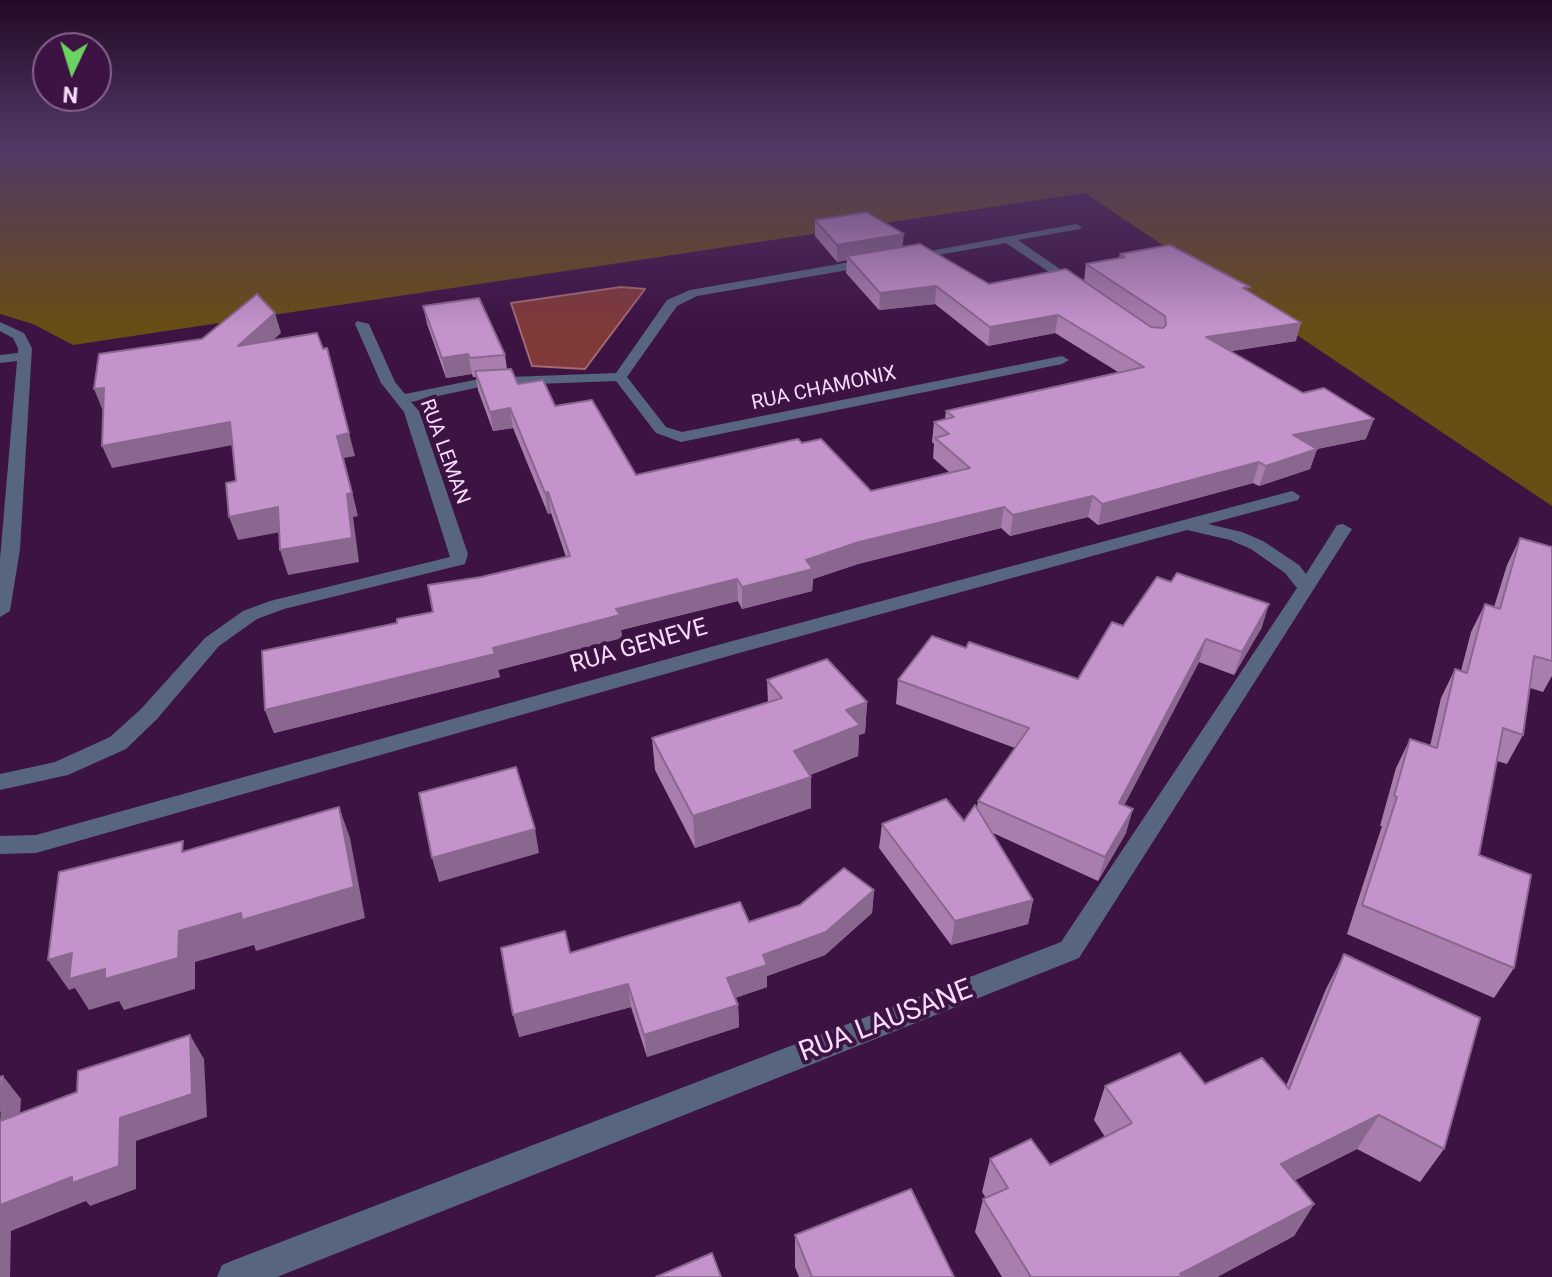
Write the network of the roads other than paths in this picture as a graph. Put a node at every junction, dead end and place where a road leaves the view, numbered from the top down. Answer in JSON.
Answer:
{"nodes":[{"id":1,"x":1076,"y":227,"type":"dead end"},
{"id":2,"x":1010,"y":240,"type":"junction"},
{"id":3,"x":1088,"y":294,"type":"edge"},
{"id":4,"x":362,"y":324,"type":"dead end"},
{"id":5,"x":0,"y":326,"type":"edge"},
{"id":6,"x":24,"y":356,"type":"junction"},
{"id":7,"x":0,"y":359,"type":"edge"},
{"id":8,"x":1062,"y":360,"type":"dead end"},
{"id":9,"x":620,"y":377,"type":"junction"},
{"id":10,"x":403,"y":399,"type":"junction"},
{"id":11,"x":8,"y":458,"type":"edge"},
{"id":12,"x":1292,"y":496,"type":"dead end"},
{"id":13,"x":1185,"y":525,"type":"junction"},
{"id":14,"x":1343,"y":529,"type":"dead end"},
{"id":15,"x":1305,"y":586,"type":"junction"},
{"id":16,"x":0,"y":611,"type":"edge"},
{"id":17,"x":0,"y":782,"type":"edge"},
{"id":18,"x":0,"y":845,"type":"edge"},
{"id":19,"x":234,"y":1277,"type":"edge"}],
"edges":[{"from":1,"to":2,"type":"street"},
{"from":2,"to":3,"type":"street"},
{"from":2,"to":9,"type":"street"},
{"from":4,"to":10,"type":"street","name":"RUA LEMAN"},
{"from":5,"to":6,"type":"street"},
{"from":6,"to":7,"type":"street"},
{"from":6,"to":11,"type":"street"},
{"from":8,"to":9,"type":"street","name":"RUA CHAMONIX"},
{"from":9,"to":10,"type":"street"},
{"from":10,"to":17,"type":"street","name":"RUA LEMAN"},
{"from":11,"to":16,"type":"street"},
{"from":12,"to":13,"type":"street","name":"RUA GENEVE"},
{"from":13,"to":15,"type":"street"},
{"from":13,"to":18,"type":"street","name":"RUA GENEVE"},
{"from":14,"to":15,"type":"street","name":"RUA LAUSANE"},
{"from":15,"to":19,"type":"street","name":"RUA LAUSANE"}]}
